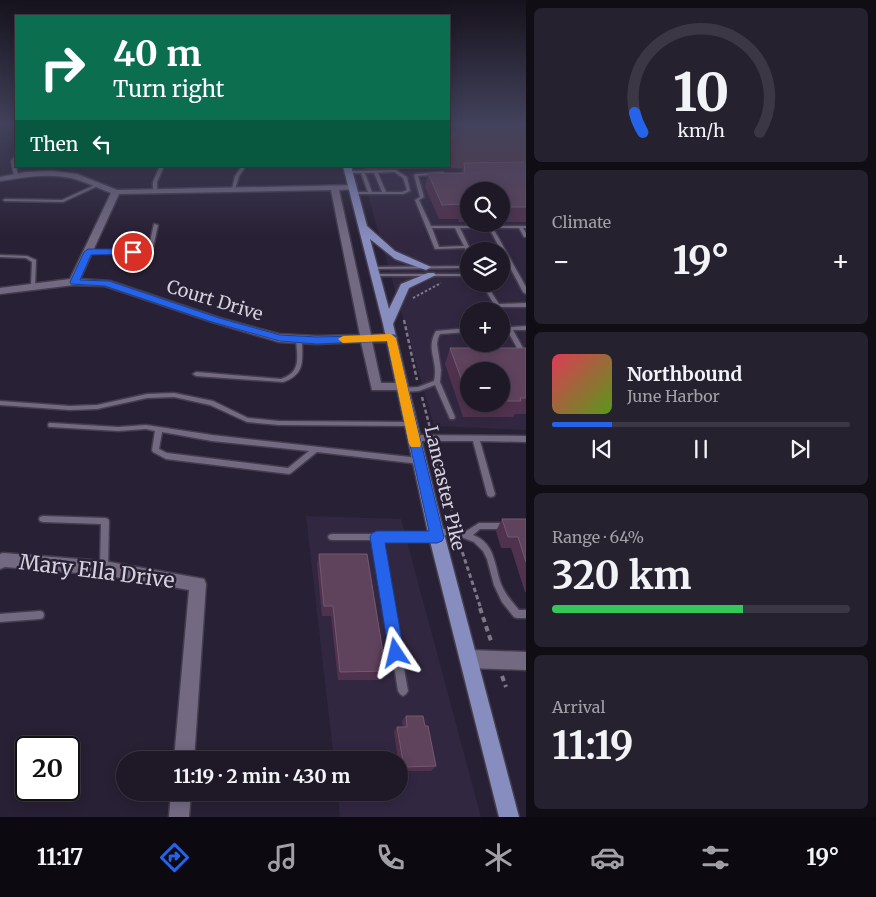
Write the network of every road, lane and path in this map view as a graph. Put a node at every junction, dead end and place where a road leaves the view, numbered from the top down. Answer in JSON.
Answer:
{"nodes":[{"id":1,"x":13,"y":162,"type":"edge"},
{"id":2,"x":162,"y":167,"type":"edge"},
{"id":3,"x":243,"y":167,"type":"edge"},
{"id":4,"x":348,"y":169,"type":"edge"},
{"id":5,"x":363,"y":172,"type":"junction"},
{"id":6,"x":376,"y":172,"type":"junction"},
{"id":7,"x":448,"y":173,"type":"edge"},
{"id":8,"x":16,"y":176,"type":"junction"},
{"id":9,"x":0,"y":179,"type":"edge"},
{"id":10,"x":98,"y":185,"type":"junction"},
{"id":11,"x":334,"y":187,"type":"junction"},
{"id":12,"x":233,"y":189,"type":"junction"},
{"id":13,"x":354,"y":190,"type":"junction"},
{"id":14,"x":155,"y":191,"type":"junction"},
{"id":15,"x":116,"y":192,"type":"junction"},
{"id":16,"x":370,"y":193,"type":"junction"},
{"id":17,"x":385,"y":193,"type":"junction"},
{"id":18,"x":5,"y":200,"type":"dead end"},
{"id":19,"x":156,"y":225,"type":"dead end"},
{"id":20,"x":363,"y":226,"type":"junction"},
{"id":21,"x":429,"y":227,"type":"junction"},
{"id":22,"x":458,"y":227,"type":"joint"},
{"id":23,"x":510,"y":227,"type":"edge"},
{"id":24,"x":520,"y":227,"type":"junction"},
{"id":25,"x":526,"y":227,"type":"edge"},
{"id":26,"x":493,"y":232,"type":"edge"},
{"id":27,"x":526,"y":236,"type":"edge"},
{"id":28,"x":465,"y":242,"type":"edge"},
{"id":29,"x":460,"y":249,"type":"edge"},
{"id":30,"x":88,"y":252,"type":"junction"},
{"id":31,"x":0,"y":256,"type":"edge"},
{"id":32,"x":460,"y":268,"type":"edge"},
{"id":33,"x":375,"y":271,"type":"junction"},
{"id":34,"x":428,"y":271,"type":"junction"},
{"id":35,"x":460,"y":274,"type":"edge"},
{"id":36,"x":445,"y":281,"type":"dead end"},
{"id":37,"x":74,"y":282,"type":"junction"},
{"id":38,"x":33,"y":286,"type":"junction"},
{"id":39,"x":405,"y":286,"type":"junction"},
{"id":40,"x":0,"y":291,"type":"edge"},
{"id":41,"x":526,"y":292,"type":"edge"},
{"id":42,"x":526,"y":306,"type":"edge"},
{"id":43,"x":510,"y":308,"type":"edge"},
{"id":44,"x":405,"y":316,"type":"dead end"},
{"id":45,"x":526,"y":328,"type":"edge"},
{"id":46,"x":510,"y":329,"type":"edge"},
{"id":47,"x":390,"y":331,"type":"junction"},
{"id":48,"x":460,"y":331,"type":"edge"},
{"id":49,"x":510,"y":331,"type":"edge"},
{"id":50,"x":299,"y":339,"type":"junction"},
{"id":51,"x":365,"y":339,"type":"junction"},
{"id":52,"x":524,"y":352,"type":"edge"},
{"id":53,"x":196,"y":374,"type":"dead end"},
{"id":54,"x":437,"y":382,"type":"junction"},
{"id":55,"x":403,"y":389,"type":"junction"},
{"id":56,"x":419,"y":389,"type":"junction"},
{"id":57,"x":0,"y":404,"type":"edge"},
{"id":58,"x":452,"y":417,"type":"dead end"},
{"id":59,"x":51,"y":425,"type":"dead end"},
{"id":60,"x":159,"y":429,"type":"junction"},
{"id":61,"x":412,"y":431,"type":"junction"},
{"id":62,"x":432,"y":438,"type":"junction"},
{"id":63,"x":476,"y":438,"type":"junction"},
{"id":64,"x":526,"y":439,"type":"edge"},
{"id":65,"x":314,"y":450,"type":"junction"},
{"id":66,"x":419,"y":461,"type":"junction"},
{"id":67,"x":491,"y":494,"type":"dead end"},
{"id":68,"x":43,"y":519,"type":"dead end"},
{"id":69,"x":516,"y":526,"type":"edge"},
{"id":70,"x":458,"y":532,"type":"junction"},
{"id":71,"x":436,"y":534,"type":"junction"},
{"id":72,"x":468,"y":534,"type":"junction"},
{"id":73,"x":332,"y":537,"type":"dead end"},
{"id":74,"x":377,"y":537,"type":"junction"},
{"id":75,"x":0,"y":562,"type":"edge"},
{"id":76,"x":104,"y":568,"type":"junction"},
{"id":77,"x":526,"y":614,"type":"edge"},
{"id":78,"x":40,"y":615,"type":"dead end"},
{"id":79,"x":0,"y":618,"type":"edge"},
{"id":80,"x":469,"y":659,"type":"junction"},
{"id":81,"x":498,"y":661,"type":"junction"},
{"id":82,"x":526,"y":661,"type":"edge"},
{"id":83,"x":506,"y":687,"type":"dead end"},
{"id":84,"x":403,"y":691,"type":"dead end"},
{"id":85,"x":185,"y":751,"type":"edge"},
{"id":86,"x":181,"y":801,"type":"edge"},
{"id":87,"x":180,"y":817,"type":"edge"},
{"id":88,"x":509,"y":817,"type":"edge"}],
"edges":[{"from":1,"to":8,"type":"lane"},
{"from":2,"to":14,"type":"lane"},
{"from":3,"to":12,"type":"lane"},
{"from":4,"to":5,"type":"lane"},
{"from":4,"to":13,"type":"main road","name":"Lancaster Pike"},
{"from":5,"to":6,"type":"lane"},
{"from":5,"to":16,"type":"lane"},
{"from":6,"to":17,"type":"lane"},
{"from":6,"to":17,"type":"lane"},
{"from":7,"to":21,"type":"lane"},
{"from":8,"to":9,"type":"street"},
{"from":8,"to":10,"type":"street"},
{"from":10,"to":15,"type":"street"},
{"from":10,"to":18,"type":"lane"},
{"from":11,"to":12,"type":"street"},
{"from":11,"to":13,"type":"street"},
{"from":11,"to":51,"type":"street"},
{"from":12,"to":14,"type":"street"},
{"from":13,"to":16,"type":"lane"},
{"from":13,"to":20,"type":"main road","name":"Lancaster Pike"},
{"from":14,"to":15,"type":"street"},
{"from":15,"to":30,"type":"street"},
{"from":16,"to":17,"type":"lane"},
{"from":19,"to":30,"type":"lane"},
{"from":20,"to":33,"type":"main road","name":"Lancaster Pike"},
{"from":20,"to":34,"type":"main road"},
{"from":21,"to":22,"type":"lane"},
{"from":21,"to":29,"type":"lane"},
{"from":22,"to":28,"type":"lane"},
{"from":23,"to":24,"type":"lane"},
{"from":24,"to":25,"type":"lane"},
{"from":24,"to":27,"type":"lane"},
{"from":26,"to":41,"type":"lane"},
{"from":30,"to":37,"type":"street"},
{"from":31,"to":38,"type":"lane"},
{"from":32,"to":34,"type":"lane"},
{"from":33,"to":34,"type":"lane"},
{"from":33,"to":34,"type":"lane"},
{"from":33,"to":47,"type":"main road","name":"Lancaster Pike"},
{"from":34,"to":35,"type":"lane"},
{"from":34,"to":39,"type":"main road"},
{"from":36,"to":39,"type":"path"},
{"from":37,"to":38,"type":"street","name":"Court Drive"},
{"from":37,"to":50,"type":"street","name":"Court Drive"},
{"from":38,"to":40,"type":"street","name":"Court Drive"},
{"from":39,"to":47,"type":"main road"},
{"from":42,"to":43,"type":"lane"},
{"from":44,"to":56,"type":"path"},
{"from":45,"to":46,"type":"lane"},
{"from":47,"to":51,"type":"street","name":"Court Drive"},
{"from":47,"to":55,"type":"main road","name":"Lancaster Pike"},
{"from":48,"to":54,"type":"lane"},
{"from":49,"to":52,"type":"lane"},
{"from":50,"to":51,"type":"street","name":"Court Drive"},
{"from":50,"to":53,"type":"lane"},
{"from":51,"to":55,"type":"street"},
{"from":54,"to":56,"type":"lane"},
{"from":54,"to":58,"type":"lane"},
{"from":55,"to":56,"type":"lane"},
{"from":55,"to":61,"type":"main road","name":"Lancaster Pike"},
{"from":56,"to":62,"type":"path"},
{"from":57,"to":61,"type":"lane"},
{"from":59,"to":60,"type":"lane"},
{"from":60,"to":65,"type":"lane"},
{"from":60,"to":65,"type":"lane"},
{"from":61,"to":62,"type":"lane"},
{"from":61,"to":66,"type":"main road","name":"Lancaster Pike"},
{"from":62,"to":63,"type":"lane"},
{"from":62,"to":70,"type":"path"},
{"from":63,"to":64,"type":"lane"},
{"from":63,"to":67,"type":"lane"},
{"from":65,"to":66,"type":"lane"},
{"from":66,"to":71,"type":"main road","name":"Lancaster Pike"},
{"from":68,"to":76,"type":"lane"},
{"from":69,"to":72,"type":"lane"},
{"from":70,"to":71,"type":"lane"},
{"from":70,"to":72,"type":"lane"},
{"from":70,"to":81,"type":"path"},
{"from":71,"to":74,"type":"lane"},
{"from":71,"to":80,"type":"main road","name":"Lancaster Pike"},
{"from":72,"to":77,"type":"lane"},
{"from":73,"to":74,"type":"lane"},
{"from":74,"to":84,"type":"lane"},
{"from":75,"to":76,"type":"street","name":"Mary Ella Drive"},
{"from":76,"to":85,"type":"street","name":"Mary Ella Drive"},
{"from":78,"to":79,"type":"lane"},
{"from":80,"to":81,"type":"street"},
{"from":80,"to":88,"type":"main road","name":"Lancaster Pike"},
{"from":81,"to":82,"type":"street"},
{"from":81,"to":83,"type":"path"},
{"from":86,"to":87,"type":"street"}]}
